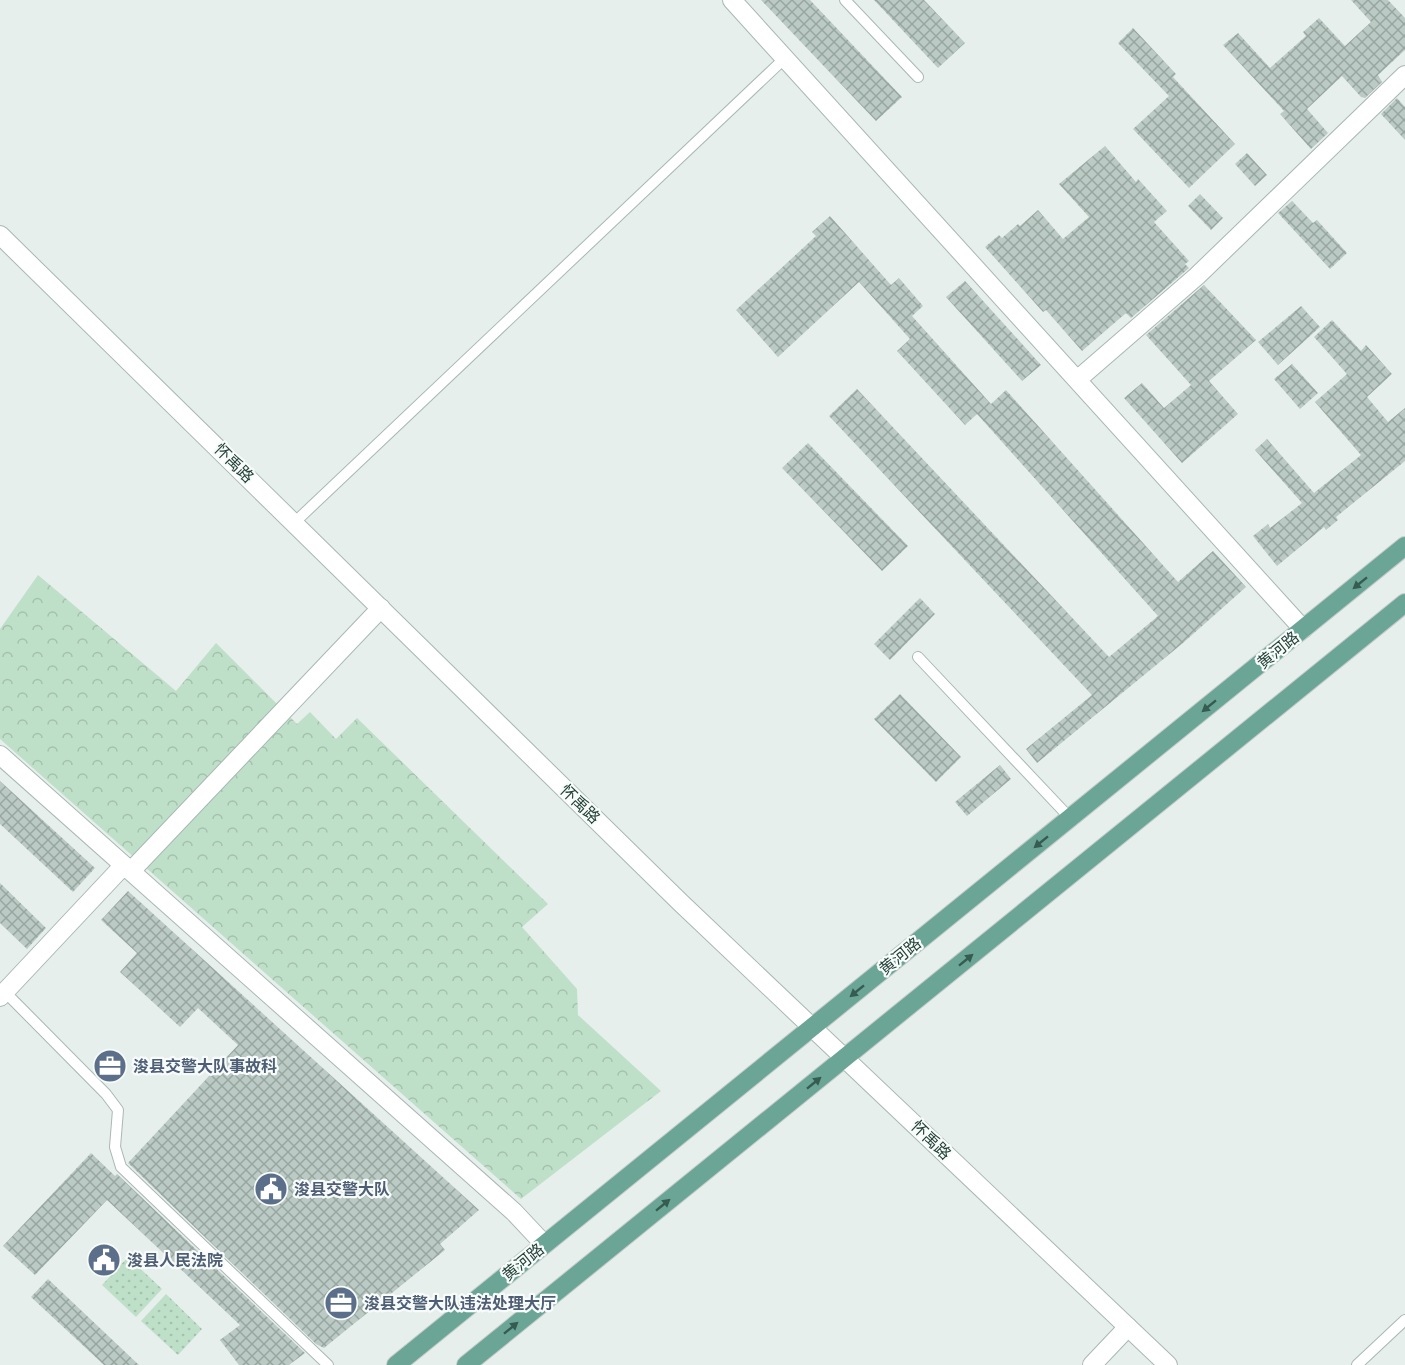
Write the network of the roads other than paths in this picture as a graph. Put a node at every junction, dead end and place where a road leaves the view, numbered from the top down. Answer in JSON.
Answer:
{"nodes":[{"id":1,"x":732,"y":0,"type":"edge"},
{"id":2,"x":845,"y":0,"type":"edge"},
{"id":3,"x":785,"y":58,"type":"junction"},
{"id":4,"x":1405,"y":75,"type":"edge"},
{"id":5,"x":918,"y":77,"type":"dead end"},
{"id":6,"x":0,"y":236,"type":"edge"},
{"id":7,"x":1077,"y":380,"type":"junction"},
{"id":8,"x":294,"y":523,"type":"junction"},
{"id":9,"x":1405,"y":546,"type":"edge"},
{"id":10,"x":1405,"y":603,"type":"edge"},
{"id":11,"x":381,"y":608,"type":"junction"},
{"id":12,"x":1303,"y":629,"type":"junction"},
{"id":13,"x":918,"y":657,"type":"dead end"},
{"id":14,"x":0,"y":755,"type":"edge"},
{"id":15,"x":1070,"y":818,"type":"junction"},
{"id":16,"x":128,"y":868,"type":"junction"},
{"id":17,"x":2,"y":995,"type":"edge"},
{"id":18,"x":812,"y":1027,"type":"junction"},
{"id":19,"x":845,"y":1058,"type":"junction"},
{"id":20,"x":544,"y":1245,"type":"junction"},
{"id":21,"x":1405,"y":1320,"type":"edge"},
{"id":22,"x":1128,"y":1327,"type":"junction"},
{"id":23,"x":328,"y":1365,"type":"edge"},
{"id":24,"x":396,"y":1365,"type":"edge"},
{"id":25,"x":466,"y":1365,"type":"edge"},
{"id":26,"x":1092,"y":1365,"type":"edge"},
{"id":27,"x":1168,"y":1365,"type":"edge"},
{"id":28,"x":1357,"y":1365,"type":"edge"}],
"edges":[{"from":1,"to":3,"type":"street"},
{"from":2,"to":5,"type":"lane"},
{"from":3,"to":7,"type":"street"},
{"from":3,"to":8,"type":"lane"},
{"from":4,"to":7,"type":"street"},
{"from":6,"to":8,"type":"street","name":"怀禹路"},
{"from":7,"to":12,"type":"street"},
{"from":8,"to":11,"type":"street","name":"怀禹路"},
{"from":9,"to":12,"type":"main road","name":"黄河路","one_way":true},
{"from":19,"to":10,"type":"main road","one_way":true},
{"from":11,"to":16,"type":"street"},
{"from":11,"to":18,"type":"street","name":"怀禹路"},
{"from":12,"to":15,"type":"main road","name":"黄河路","one_way":true},
{"from":13,"to":15,"type":"lane"},
{"from":14,"to":16,"type":"street"},
{"from":15,"to":18,"type":"main road","name":"黄河路","one_way":true},
{"from":16,"to":17,"type":"street"},
{"from":16,"to":20,"type":"street"},
{"from":17,"to":23,"type":"lane"},
{"from":18,"to":19,"type":"street","name":"怀禹路"},
{"from":18,"to":20,"type":"main road","name":"黄河路"},
{"from":19,"to":22,"type":"street","name":"怀禹路"},
{"from":25,"to":19,"type":"main road","one_way":true},
{"from":20,"to":24,"type":"main road","name":"黄河路"},
{"from":21,"to":28,"type":"lane"},
{"from":22,"to":26,"type":"street"},
{"from":22,"to":27,"type":"street","name":"怀禹路"}]}
